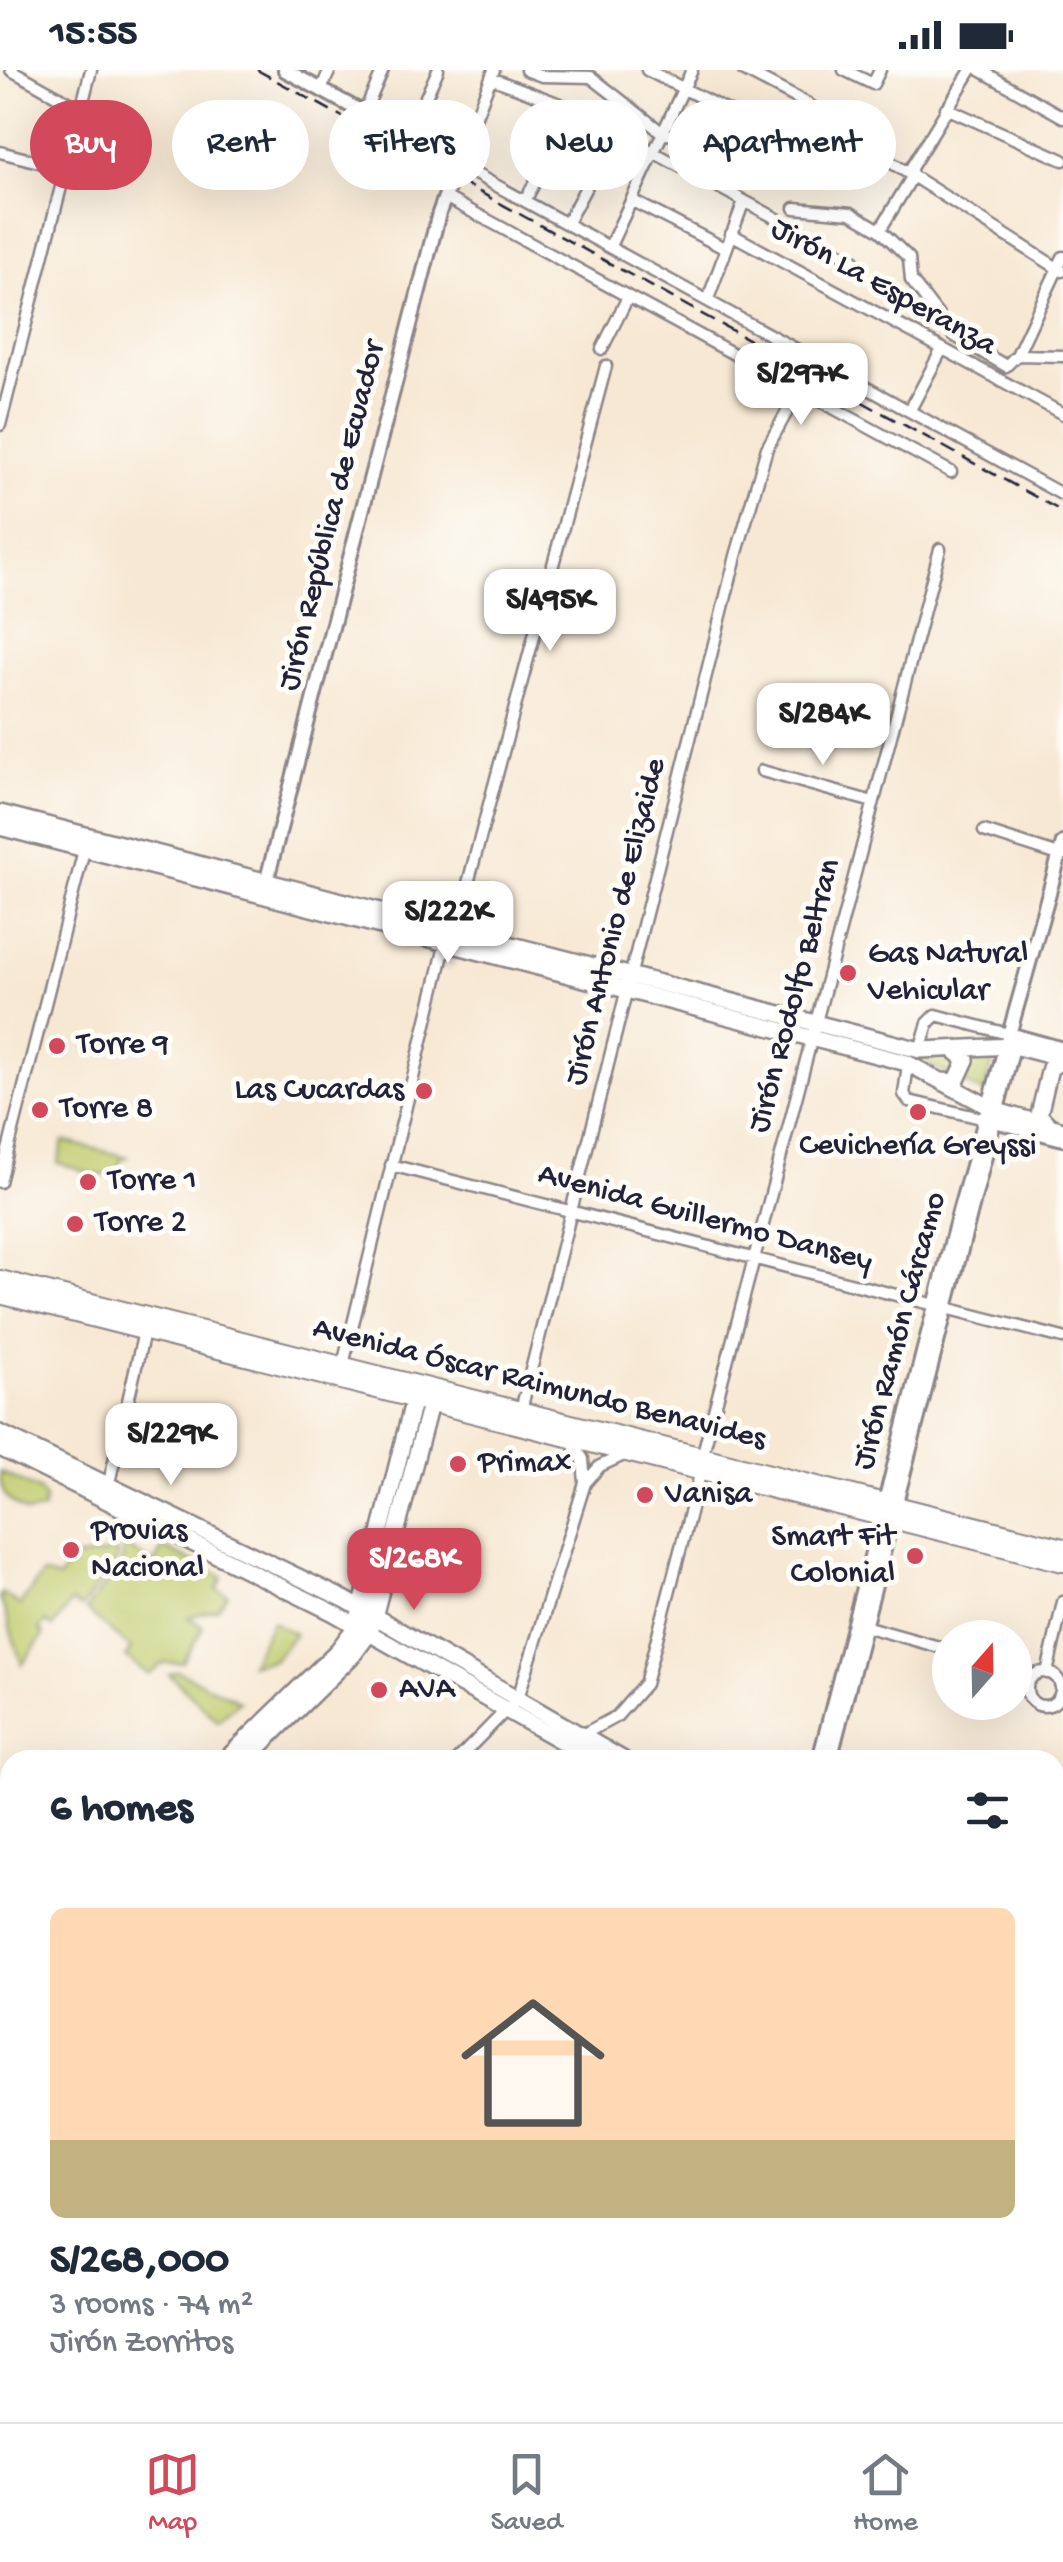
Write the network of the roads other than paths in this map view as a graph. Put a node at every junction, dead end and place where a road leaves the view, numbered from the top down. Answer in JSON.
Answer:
{"nodes":[{"id":1,"x":11,"y":70,"type":"edge"},
{"id":2,"x":92,"y":70,"type":"edge"},
{"id":3,"x":285,"y":70,"type":"edge"},
{"id":4,"x":330,"y":70,"type":"edge"},
{"id":5,"x":383,"y":70,"type":"edge"},
{"id":6,"x":438,"y":70,"type":"edge"},
{"id":7,"x":526,"y":70,"type":"edge"},
{"id":8,"x":647,"y":70,"type":"edge"},
{"id":9,"x":692,"y":70,"type":"edge"},
{"id":10,"x":743,"y":70,"type":"edge"},
{"id":11,"x":844,"y":70,"type":"edge"},
{"id":12,"x":880,"y":70,"type":"edge"},
{"id":13,"x":971,"y":70,"type":"edge"},
{"id":14,"x":980,"y":70,"type":"edge"},
{"id":15,"x":492,"y":74,"type":"edge"},
{"id":16,"x":1003,"y":76,"type":"edge"},
{"id":17,"x":684,"y":88,"type":"junction"},
{"id":18,"x":321,"y":89,"type":"junction"},
{"id":19,"x":66,"y":100,"type":"edge"},
{"id":20,"x":84,"y":100,"type":"edge"},
{"id":21,"x":341,"y":100,"type":"edge"},
{"id":22,"x":370,"y":100,"type":"edge"},
{"id":23,"x":425,"y":100,"type":"edge"},
{"id":24,"x":482,"y":100,"type":"edge"},
{"id":25,"x":552,"y":100,"type":"edge"},
{"id":26,"x":707,"y":100,"type":"edge"},
{"id":27,"x":799,"y":100,"type":"edge"},
{"id":28,"x":946,"y":108,"type":"junction"},
{"id":29,"x":1063,"y":117,"type":"edge"},
{"id":30,"x":664,"y":134,"type":"junction"},
{"id":31,"x":668,"y":134,"type":"edge"},
{"id":32,"x":648,"y":151,"type":"edge"},
{"id":33,"x":0,"y":152,"type":"edge"},
{"id":34,"x":656,"y":155,"type":"junction"},
{"id":35,"x":30,"y":160,"type":"edge"},
{"id":36,"x":1063,"y":160,"type":"edge"},
{"id":37,"x":896,"y":166,"type":"edge"},
{"id":38,"x":912,"y":177,"type":"junction"},
{"id":39,"x":490,"y":182,"type":"edge"},
{"id":40,"x":61,"y":190,"type":"edge"},
{"id":41,"x":447,"y":190,"type":"edge"},
{"id":42,"x":531,"y":190,"type":"edge"},
{"id":43,"x":585,"y":190,"type":"edge"},
{"id":44,"x":445,"y":196,"type":"junction"},
{"id":45,"x":525,"y":201,"type":"junction"},
{"id":46,"x":633,"y":201,"type":"junction"},
{"id":47,"x":744,"y":201,"type":"junction"},
{"id":48,"x":795,"y":208,"type":"dead end"},
{"id":49,"x":568,"y":223,"type":"junction"},
{"id":50,"x":880,"y":230,"type":"junction"},
{"id":51,"x":731,"y":234,"type":"junction"},
{"id":52,"x":610,"y":246,"type":"junction"},
{"id":53,"x":726,"y":248,"type":"junction"},
{"id":54,"x":854,"y":260,"type":"dead end"},
{"id":55,"x":1061,"y":266,"type":"edge"},
{"id":56,"x":628,"y":297,"type":"junction"},
{"id":57,"x":708,"y":299,"type":"junction"},
{"id":58,"x":602,"y":349,"type":"dead end"},
{"id":59,"x":942,"y":349,"type":"junction"},
{"id":60,"x":1017,"y":356,"type":"junction"},
{"id":61,"x":1063,"y":356,"type":"edge"},
{"id":62,"x":606,"y":366,"type":"dead end"},
{"id":63,"x":800,"y":390,"type":"junction"},
{"id":64,"x":910,"y":410,"type":"junction"},
{"id":65,"x":1063,"y":414,"type":"edge"},
{"id":66,"x":0,"y":424,"type":"edge"},
{"id":67,"x":951,"y":472,"type":"dead end"},
{"id":68,"x":1063,"y":495,"type":"edge"},
{"id":69,"x":940,"y":548,"type":"dead end"},
{"id":70,"x":762,"y":772,"type":"dead end"},
{"id":71,"x":873,"y":802,"type":"junction"},
{"id":72,"x":0,"y":813,"type":"edge"},
{"id":73,"x":0,"y":827,"type":"edge"},
{"id":74,"x":984,"y":831,"type":"dead end"},
{"id":75,"x":86,"y":842,"type":"junction"},
{"id":76,"x":1062,"y":851,"type":"edge"},
{"id":77,"x":264,"y":888,"type":"junction"},
{"id":78,"x":451,"y":937,"type":"junction"},
{"id":79,"x":627,"y":983,"type":"junction"},
{"id":80,"x":812,"y":1030,"type":"junction"},
{"id":81,"x":1010,"y":1043,"type":"junction"},
{"id":82,"x":1063,"y":1049,"type":"edge"},
{"id":83,"x":920,"y":1050,"type":"junction"},
{"id":84,"x":954,"y":1050,"type":"junction"},
{"id":85,"x":1063,"y":1059,"type":"edge"},
{"id":86,"x":908,"y":1063,"type":"junction"},
{"id":87,"x":942,"y":1081,"type":"junction"},
{"id":88,"x":991,"y":1114,"type":"junction"},
{"id":89,"x":0,"y":1121,"type":"edge"},
{"id":90,"x":14,"y":1124,"type":"junction"},
{"id":91,"x":1056,"y":1128,"type":"edge"},
{"id":92,"x":1063,"y":1139,"type":"edge"},
{"id":93,"x":392,"y":1165,"type":"junction"},
{"id":94,"x":0,"y":1182,"type":"edge"},
{"id":95,"x":574,"y":1210,"type":"junction"},
{"id":96,"x":753,"y":1258,"type":"junction"},
{"id":97,"x":0,"y":1280,"type":"edge"},
{"id":98,"x":0,"y":1294,"type":"edge"},
{"id":99,"x":942,"y":1306,"type":"junction"},
{"id":100,"x":144,"y":1332,"type":"junction"},
{"id":101,"x":1063,"y":1338,"type":"edge"},
{"id":102,"x":341,"y":1372,"type":"junction"},
{"id":103,"x":425,"y":1393,"type":"junction"},
{"id":104,"x":522,"y":1410,"type":"junction"},
{"id":105,"x":0,"y":1433,"type":"edge"},
{"id":106,"x":565,"y":1436,"type":"junction"},
{"id":107,"x":0,"y":1448,"type":"edge"},
{"id":108,"x":630,"y":1453,"type":"junction"},
{"id":109,"x":702,"y":1464,"type":"junction"},
{"id":110,"x":586,"y":1483,"type":"junction"},
{"id":111,"x":107,"y":1490,"type":"junction"},
{"id":112,"x":888,"y":1512,"type":"junction"},
{"id":113,"x":1063,"y":1548,"type":"edge"},
{"id":114,"x":1063,"y":1562,"type":"edge"},
{"id":115,"x":1063,"y":1602,"type":"edge"},
{"id":116,"x":366,"y":1621,"type":"junction"},
{"id":117,"x":864,"y":1626,"type":"junction"},
{"id":118,"x":932,"y":1645,"type":"edge"},
{"id":119,"x":1047,"y":1673,"type":"junction"},
{"id":120,"x":1032,"y":1677,"type":"edge"},
{"id":121,"x":1032,"y":1700,"type":"edge"},
{"id":122,"x":513,"y":1704,"type":"junction"},
{"id":123,"x":582,"y":1735,"type":"junction"},
{"id":124,"x":235,"y":1750,"type":"edge"},
{"id":125,"x":256,"y":1750,"type":"edge"},
{"id":126,"x":467,"y":1750,"type":"edge"},
{"id":127,"x":580,"y":1750,"type":"edge"},
{"id":128,"x":607,"y":1750,"type":"edge"},
{"id":129,"x":822,"y":1750,"type":"edge"},
{"id":130,"x":833,"y":1750,"type":"edge"}],
"edges":[{"from":1,"to":19,"type":"street"},
{"from":2,"to":20,"type":"street"},
{"from":3,"to":18,"type":"street"},
{"from":4,"to":18,"type":"street"},
{"from":5,"to":22,"type":"street"},
{"from":6,"to":23,"type":"street"},
{"from":7,"to":30,"type":"street"},
{"from":8,"to":17,"type":"street"},
{"from":9,"to":17,"type":"street"},
{"from":10,"to":27,"type":"street"},
{"from":11,"to":12,"type":"street"},
{"from":13,"to":28,"type":"street"},
{"from":14,"to":16,"type":"street"},
{"from":15,"to":24,"type":"street"},
{"from":15,"to":25,"type":"street"},
{"from":16,"to":29,"type":"street"},
{"from":17,"to":26,"type":"street"},
{"from":17,"to":30,"type":"street"},
{"from":18,"to":21,"type":"street"},
{"from":28,"to":36,"type":"street"},
{"from":28,"to":38,"type":"street"},
{"from":30,"to":31,"type":"street"},
{"from":30,"to":34,"type":"street"},
{"from":32,"to":34,"type":"street"},
{"from":33,"to":35,"type":"street"},
{"from":34,"to":46,"type":"street"},
{"from":34,"to":47,"type":"street"},
{"from":37,"to":38,"type":"street"},
{"from":38,"to":50,"type":"street"},
{"from":38,"to":55,"type":"street"},
{"from":39,"to":45,"type":"street"},
{"from":40,"to":66,"type":"street"},
{"from":41,"to":44,"type":"street","name":"Jirón República de Ecuador"},
{"from":42,"to":45,"type":"street"},
{"from":43,"to":49,"type":"street"},
{"from":44,"to":56,"type":"street"},
{"from":44,"to":77,"type":"street","name":"Jirón República de Ecuador"},
{"from":45,"to":49,"type":"street"},
{"from":46,"to":52,"type":"street"},
{"from":46,"to":53,"type":"street","name":"Jirón La Esperanza"},
{"from":47,"to":51,"type":"street"},
{"from":47,"to":54,"type":"street"},
{"from":48,"to":50,"type":"street"},
{"from":49,"to":52,"type":"street"},
{"from":50,"to":60,"type":"street"},
{"from":51,"to":53,"type":"street"},
{"from":51,"to":59,"type":"street","name":"Jirón La Esperanza"},
{"from":52,"to":57,"type":"street"},
{"from":53,"to":57,"type":"street"},
{"from":55,"to":60,"type":"street"},
{"from":56,"to":58,"type":"street"},
{"from":56,"to":63,"type":"street"},
{"from":57,"to":64,"type":"street"},
{"from":59,"to":64,"type":"street"},
{"from":59,"to":65,"type":"street","name":"Jirón La Esperanza"},
{"from":60,"to":61,"type":"street"},
{"from":62,"to":78,"type":"street"},
{"from":63,"to":67,"type":"street"},
{"from":63,"to":79,"type":"street","name":"Jirón Antonio de Elizaide"},
{"from":64,"to":68,"type":"street"},
{"from":69,"to":71,"type":"street","name":"Jirón Rodolfo Beltran"},
{"from":70,"to":71,"type":"street"},
{"from":71,"to":80,"type":"street","name":"Jirón Rodolfo Beltran"},
{"from":72,"to":75,"type":"main road"},
{"from":73,"to":75,"type":"main road"},
{"from":74,"to":76,"type":"street"},
{"from":75,"to":77,"type":"main road"},
{"from":75,"to":90,"type":"street"},
{"from":76,"to":81,"type":"street","name":"Jirón Ramón Cárcamo"},
{"from":77,"to":78,"type":"main road"},
{"from":78,"to":79,"type":"main road"},
{"from":78,"to":93,"type":"street"},
{"from":79,"to":80,"type":"main road"},
{"from":79,"to":95,"type":"street","name":"Jirón Antonio de Elizaide"},
{"from":80,"to":83,"type":"main road"},
{"from":80,"to":86,"type":"main road"},
{"from":80,"to":96,"type":"street","name":"Jirón Rodolfo Beltran"},
{"from":81,"to":82,"type":"street"},
{"from":81,"to":83,"type":"street"},
{"from":81,"to":84,"type":"main road"},
{"from":81,"to":85,"type":"main road"},
{"from":81,"to":88,"type":"street","name":"Jirón Ramón Cárcamo"},
{"from":83,"to":84,"type":"main road"},
{"from":84,"to":87,"type":"main road"},
{"from":85,"to":91,"type":"main road"},
{"from":86,"to":87,"type":"main road"},
{"from":86,"to":88,"type":"street"},
{"from":87,"to":88,"type":"main road"},
{"from":88,"to":91,"type":"main road"},
{"from":88,"to":92,"type":"street"},
{"from":88,"to":99,"type":"street","name":"Jirón Ramón Cárcamo"},
{"from":89,"to":90,"type":"street"},
{"from":90,"to":94,"type":"street"},
{"from":93,"to":95,"type":"street","name":"Avenida Guillermo Dansey"},
{"from":93,"to":102,"type":"street"},
{"from":95,"to":96,"type":"street","name":"Avenida Guillermo Dansey"},
{"from":95,"to":104,"type":"street","name":"Jirón Antonio de Elizaide"},
{"from":96,"to":99,"type":"street","name":"Avenida Guillermo Dansey"},
{"from":96,"to":109,"type":"street","name":"Jirón Rodolfo Beltran"},
{"from":97,"to":102,"type":"main road","name":"Avenida Óscar Raimundo Benavides"},
{"from":98,"to":100,"type":"main road","name":"Avenida Óscar Raimundo Benavides"},
{"from":99,"to":101,"type":"street","name":"Avenida Guillermo Dansey"},
{"from":99,"to":112,"type":"street","name":"Jirón Ramón Cárcamo"},
{"from":100,"to":102,"type":"main road","name":"Avenida Óscar Raimundo Benavides"},
{"from":100,"to":111,"type":"street"},
{"from":102,"to":103,"type":"main road","name":"Avenida Óscar Raimundo Benavides"},
{"from":103,"to":104,"type":"main road","name":"Avenida Óscar Raimundo Benavides"},
{"from":103,"to":106,"type":"main road","name":"Avenida Óscar Raimundo Benavides"},
{"from":103,"to":116,"type":"main road"},
{"from":104,"to":109,"type":"main road","name":"Avenida Óscar Raimundo Benavides"},
{"from":105,"to":111,"type":"main road"},
{"from":106,"to":108,"type":"main road","name":"Avenida Óscar Raimundo Benavides"},
{"from":106,"to":110,"type":"street"},
{"from":107,"to":111,"type":"main road"},
{"from":108,"to":109,"type":"main road","name":"Avenida Óscar Raimundo Benavides"},
{"from":108,"to":110,"type":"street"},
{"from":109,"to":112,"type":"main road","name":"Avenida Óscar Raimundo Benavides"},
{"from":109,"to":123,"type":"street","name":"Jirón Rodolfo Beltran"},
{"from":110,"to":122,"type":"street"},
{"from":111,"to":116,"type":"main road"},
{"from":112,"to":113,"type":"main road","name":"Avenida Óscar Raimundo Benavides"},
{"from":112,"to":114,"type":"main road","name":"Avenida Óscar Raimundo Benavides"},
{"from":112,"to":117,"type":"street","name":"Jirón Ramón Cárcamo"},
{"from":112,"to":129,"type":"street","name":"Jirón Ramón Cárcamo"},
{"from":115,"to":119,"type":"street"},
{"from":116,"to":122,"type":"main road"},
{"from":116,"to":124,"type":"main road"},
{"from":116,"to":125,"type":"main road"},
{"from":117,"to":118,"type":"street"},
{"from":117,"to":130,"type":"street","name":"Jirón Ramón Cárcamo"},
{"from":119,"to":120,"type":"street"},
{"from":119,"to":121,"type":"street"},
{"from":122,"to":123,"type":"main road"},
{"from":122,"to":126,"type":"street"},
{"from":122,"to":127,"type":"main road"},
{"from":123,"to":128,"type":"main road"}]}
